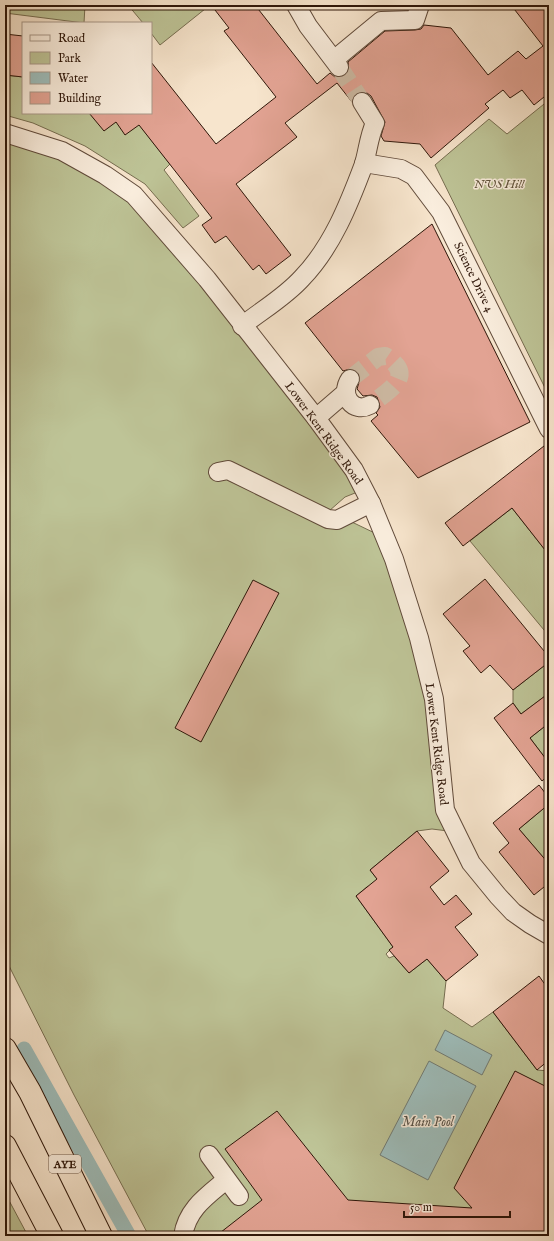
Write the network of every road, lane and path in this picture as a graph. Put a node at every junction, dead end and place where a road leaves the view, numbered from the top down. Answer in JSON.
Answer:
{"nodes":[{"id":1,"x":296,"y":5,"type":"edge"},
{"id":2,"x":420,"y":5,"type":"edge"},
{"id":3,"x":362,"y":102,"type":"tunnel mouth"},
{"id":4,"x":5,"y":133,"type":"edge"},
{"id":5,"x":364,"y":163,"type":"junction"},
{"id":6,"x":242,"y":326,"type":"junction"},
{"id":7,"x":370,"y":405,"type":"tunnel mouth"},
{"id":8,"x":316,"y":418,"type":"junction"},
{"id":9,"x":549,"y":429,"type":"edge"},
{"id":10,"x":218,"y":472,"type":"dead end"},
{"id":11,"x":372,"y":503,"type":"junction"},
{"id":12,"x":549,"y":934,"type":"edge"},
{"id":13,"x":5,"y":1049,"type":"edge"},
{"id":14,"x":5,"y":1146,"type":"edge"},
{"id":15,"x":208,"y":1155,"type":"dead end"},
{"id":16,"x":226,"y":1180,"type":"junction"},
{"id":17,"x":239,"y":1196,"type":"dead end"},
{"id":18,"x":52,"y":1236,"type":"edge"},
{"id":19,"x":101,"y":1236,"type":"edge"},
{"id":20,"x":183,"y":1236,"type":"edge"}],
"edges":[{"from":1,"to":2,"type":"street"},
{"from":3,"to":5,"type":"street"},
{"from":4,"to":6,"type":"street","name":"Lower Kent Ridge Road"},
{"from":5,"to":6,"type":"street"},
{"from":5,"to":9,"type":"street","name":"Science Drive 4"},
{"from":6,"to":8,"type":"street","name":"Lower Kent Ridge Road"},
{"from":7,"to":8,"type":"street"},
{"from":8,"to":11,"type":"street","name":"Lower Kent Ridge Road"},
{"from":10,"to":11,"type":"street"},
{"from":11,"to":12,"type":"street","name":"Lower Kent Ridge Road"},
{"from":13,"to":19,"type":"highway","number":"AYE"},
{"from":14,"to":18,"type":"highway"},
{"from":15,"to":16,"type":"street"},
{"from":16,"to":17,"type":"street"},
{"from":16,"to":20,"type":"street"}]}
